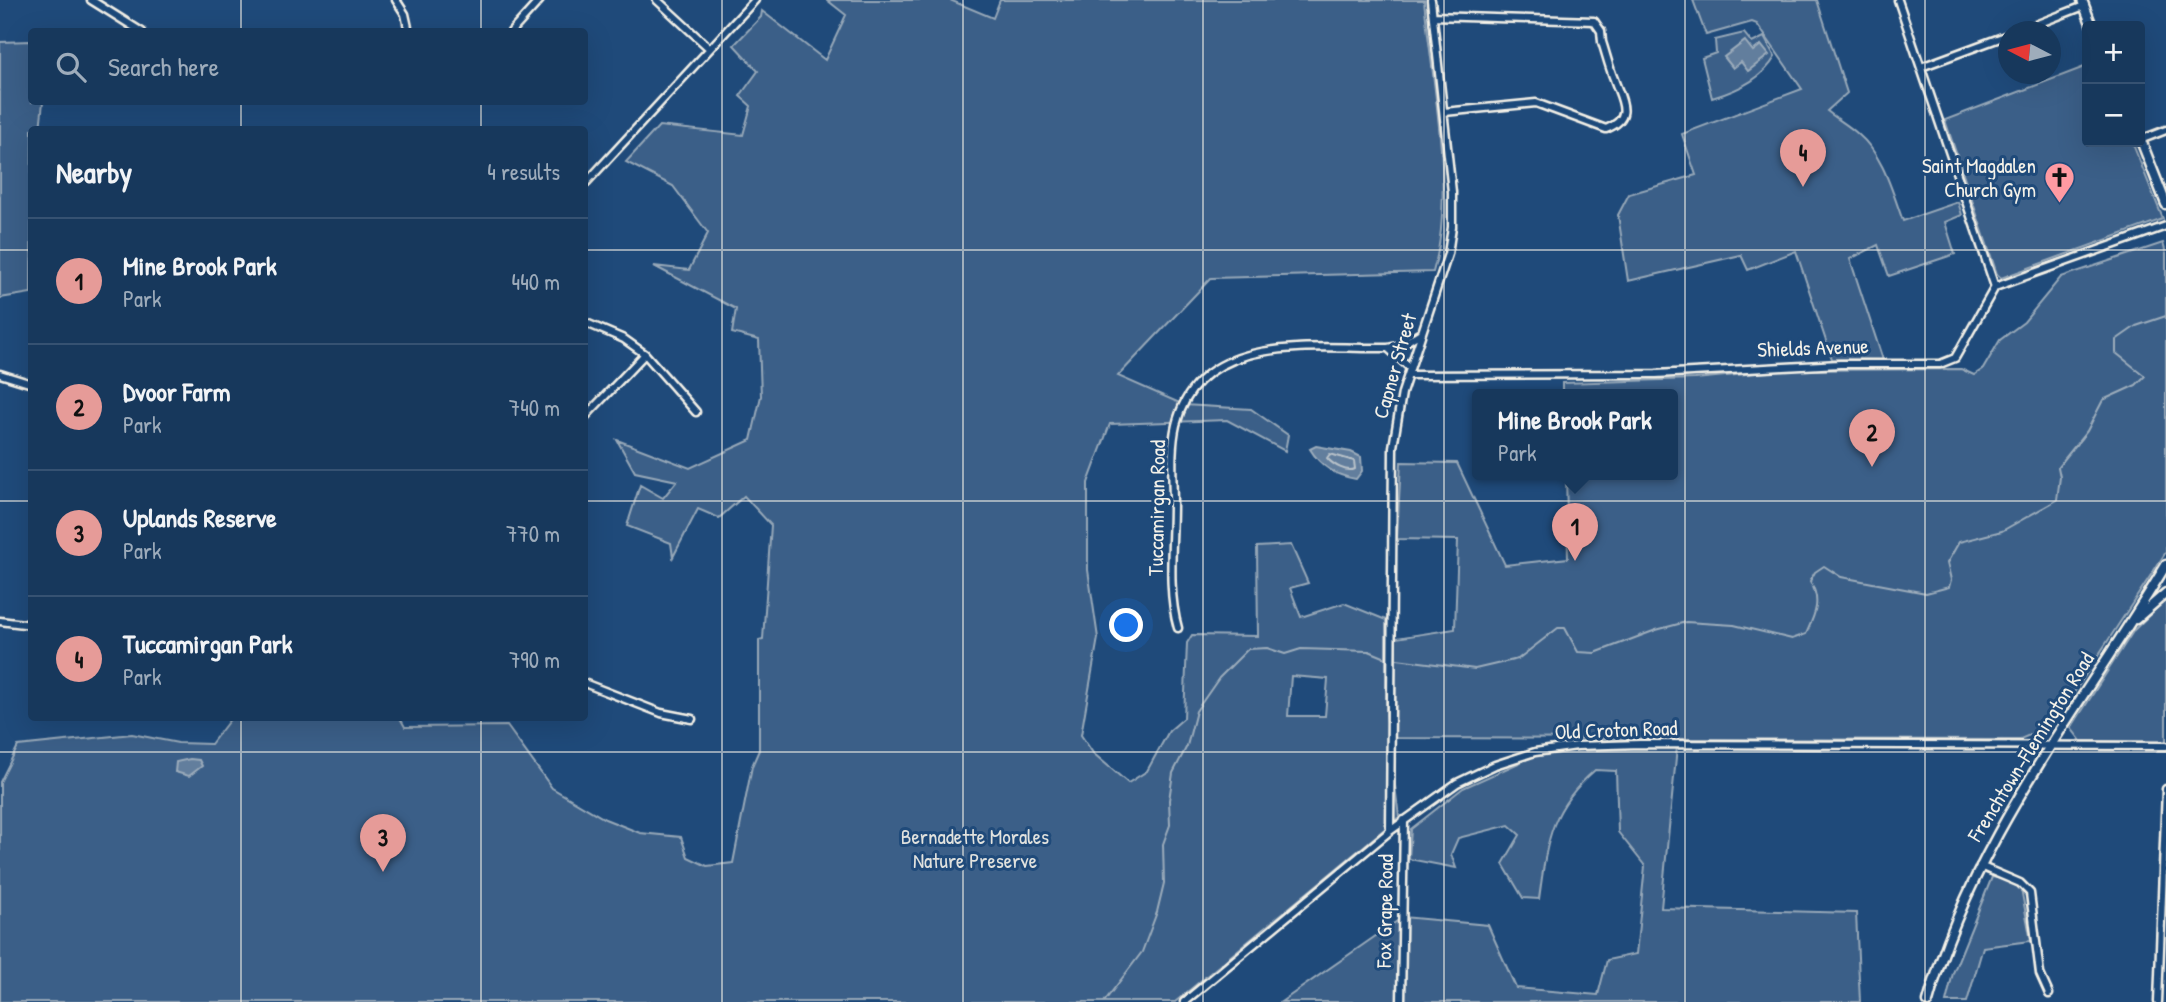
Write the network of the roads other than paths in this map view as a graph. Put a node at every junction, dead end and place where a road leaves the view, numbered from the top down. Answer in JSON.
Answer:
{"nodes":[{"id":1,"x":91,"y":0,"type":"edge"},
{"id":2,"x":396,"y":0,"type":"edge"},
{"id":3,"x":540,"y":0,"type":"edge"},
{"id":4,"x":657,"y":0,"type":"edge"},
{"id":5,"x":1431,"y":0,"type":"edge"},
{"id":6,"x":1898,"y":0,"type":"edge"},
{"id":7,"x":752,"y":1,"type":"edge"},
{"id":8,"x":102,"y":3,"type":"edge"},
{"id":9,"x":2083,"y":3,"type":"edge"},
{"id":10,"x":1433,"y":16,"type":"junction"},
{"id":11,"x":2042,"y":21,"type":"edge"},
{"id":12,"x":2090,"y":21,"type":"edge"},
{"id":13,"x":136,"y":28,"type":"edge"},
{"id":14,"x":408,"y":28,"type":"edge"},
{"id":15,"x":519,"y":28,"type":"edge"},
{"id":16,"x":1998,"y":39,"type":"edge"},
{"id":17,"x":709,"y":48,"type":"junction"},
{"id":18,"x":1921,"y":67,"type":"junction"},
{"id":19,"x":1444,"y":111,"type":"junction"},
{"id":20,"x":2166,"y":130,"type":"edge"},
{"id":21,"x":2145,"y":137,"type":"edge"},
{"id":22,"x":2143,"y":147,"type":"edge"},
{"id":23,"x":588,"y":181,"type":"edge"},
{"id":24,"x":2166,"y":204,"type":"edge"},
{"id":25,"x":2166,"y":226,"type":"edge"},
{"id":26,"x":1994,"y":287,"type":"junction"},
{"id":27,"x":588,"y":324,"type":"edge"},
{"id":28,"x":1421,"y":333,"type":"junction"},
{"id":29,"x":1388,"y":348,"type":"junction"},
{"id":30,"x":645,"y":354,"type":"junction"},
{"id":31,"x":1409,"y":371,"type":"junction"},
{"id":32,"x":0,"y":374,"type":"edge"},
{"id":33,"x":28,"y":383,"type":"edge"},
{"id":34,"x":696,"y":412,"type":"dead end"},
{"id":35,"x":588,"y":414,"type":"edge"},
{"id":36,"x":2166,"y":565,"type":"edge"},
{"id":37,"x":2166,"y":593,"type":"edge"},
{"id":38,"x":0,"y":621,"type":"edge"},
{"id":39,"x":28,"y":624,"type":"edge"},
{"id":40,"x":1178,"y":628,"type":"dead end"},
{"id":41,"x":2124,"y":631,"type":"junction"},
{"id":42,"x":588,"y":684,"type":"edge"},
{"id":43,"x":692,"y":719,"type":"dead end"},
{"id":44,"x":2049,"y":745,"type":"junction"},
{"id":45,"x":2166,"y":746,"type":"edge"},
{"id":46,"x":2166,"y":789,"type":"edge"},
{"id":47,"x":1404,"y":820,"type":"junction"},
{"id":48,"x":1390,"y":831,"type":"junction"},
{"id":49,"x":1980,"y":866,"type":"junction"},
{"id":50,"x":2049,"y":993,"type":"dead end"},
{"id":51,"x":1184,"y":1002,"type":"edge"},
{"id":52,"x":1401,"y":1002,"type":"edge"},
{"id":53,"x":1928,"y":1002,"type":"edge"},
{"id":54,"x":2158,"y":1002,"type":"edge"}],
"edges":[{"from":1,"to":8,"type":"street"},
{"from":2,"to":14,"type":"street"},
{"from":3,"to":15,"type":"street"},
{"from":4,"to":17,"type":"street"},
{"from":5,"to":10,"type":"street","name":"Capner Street"},
{"from":6,"to":18,"type":"street"},
{"from":7,"to":17,"type":"street"},
{"from":8,"to":13,"type":"street"},
{"from":9,"to":11,"type":"street"},
{"from":9,"to":12,"type":"main road"},
{"from":10,"to":19,"type":"street","name":"Capner Street"},
{"from":10,"to":19,"type":"street"},
{"from":16,"to":18,"type":"street"},
{"from":17,"to":23,"type":"street"},
{"from":18,"to":26,"type":"street"},
{"from":19,"to":28,"type":"street","name":"Capner Street"},
{"from":20,"to":21,"type":"street"},
{"from":22,"to":24,"type":"main road"},
{"from":25,"to":26,"type":"street"},
{"from":26,"to":31,"type":"street","name":"Shields Avenue"},
{"from":27,"to":30,"type":"street"},
{"from":28,"to":29,"type":"street","name":"Tuccamirgan Road"},
{"from":28,"to":31,"type":"street","name":"Capner Street"},
{"from":29,"to":31,"type":"street"},
{"from":29,"to":40,"type":"street","name":"Tuccamirgan Road"},
{"from":30,"to":34,"type":"street"},
{"from":30,"to":35,"type":"street"},
{"from":31,"to":48,"type":"street","name":"Capner Street"},
{"from":32,"to":33,"type":"street"},
{"from":36,"to":41,"type":"main road","name":"Frenchtown-Flemington Road"},
{"from":37,"to":41,"type":"main road","name":"Frenchtown-Flemington Road"},
{"from":38,"to":39,"type":"street"},
{"from":41,"to":44,"type":"main road","name":"Frenchtown-Flemington Road"},
{"from":42,"to":43,"type":"street"},
{"from":44,"to":45,"type":"street","name":"Old Croton Road"},
{"from":44,"to":47,"type":"street","name":"Old Croton Road"},
{"from":44,"to":49,"type":"main road","name":"Frenchtown-Flemington Road"},
{"from":46,"to":54,"type":"street"},
{"from":47,"to":48,"type":"street","name":"Old Croton Road"},
{"from":47,"to":52,"type":"street","name":"Fox Grape Road"},
{"from":48,"to":51,"type":"street","name":"Old Croton Road"},
{"from":49,"to":50,"type":"street"},
{"from":49,"to":53,"type":"main road","name":"Frenchtown-Flemington Road"}]}
